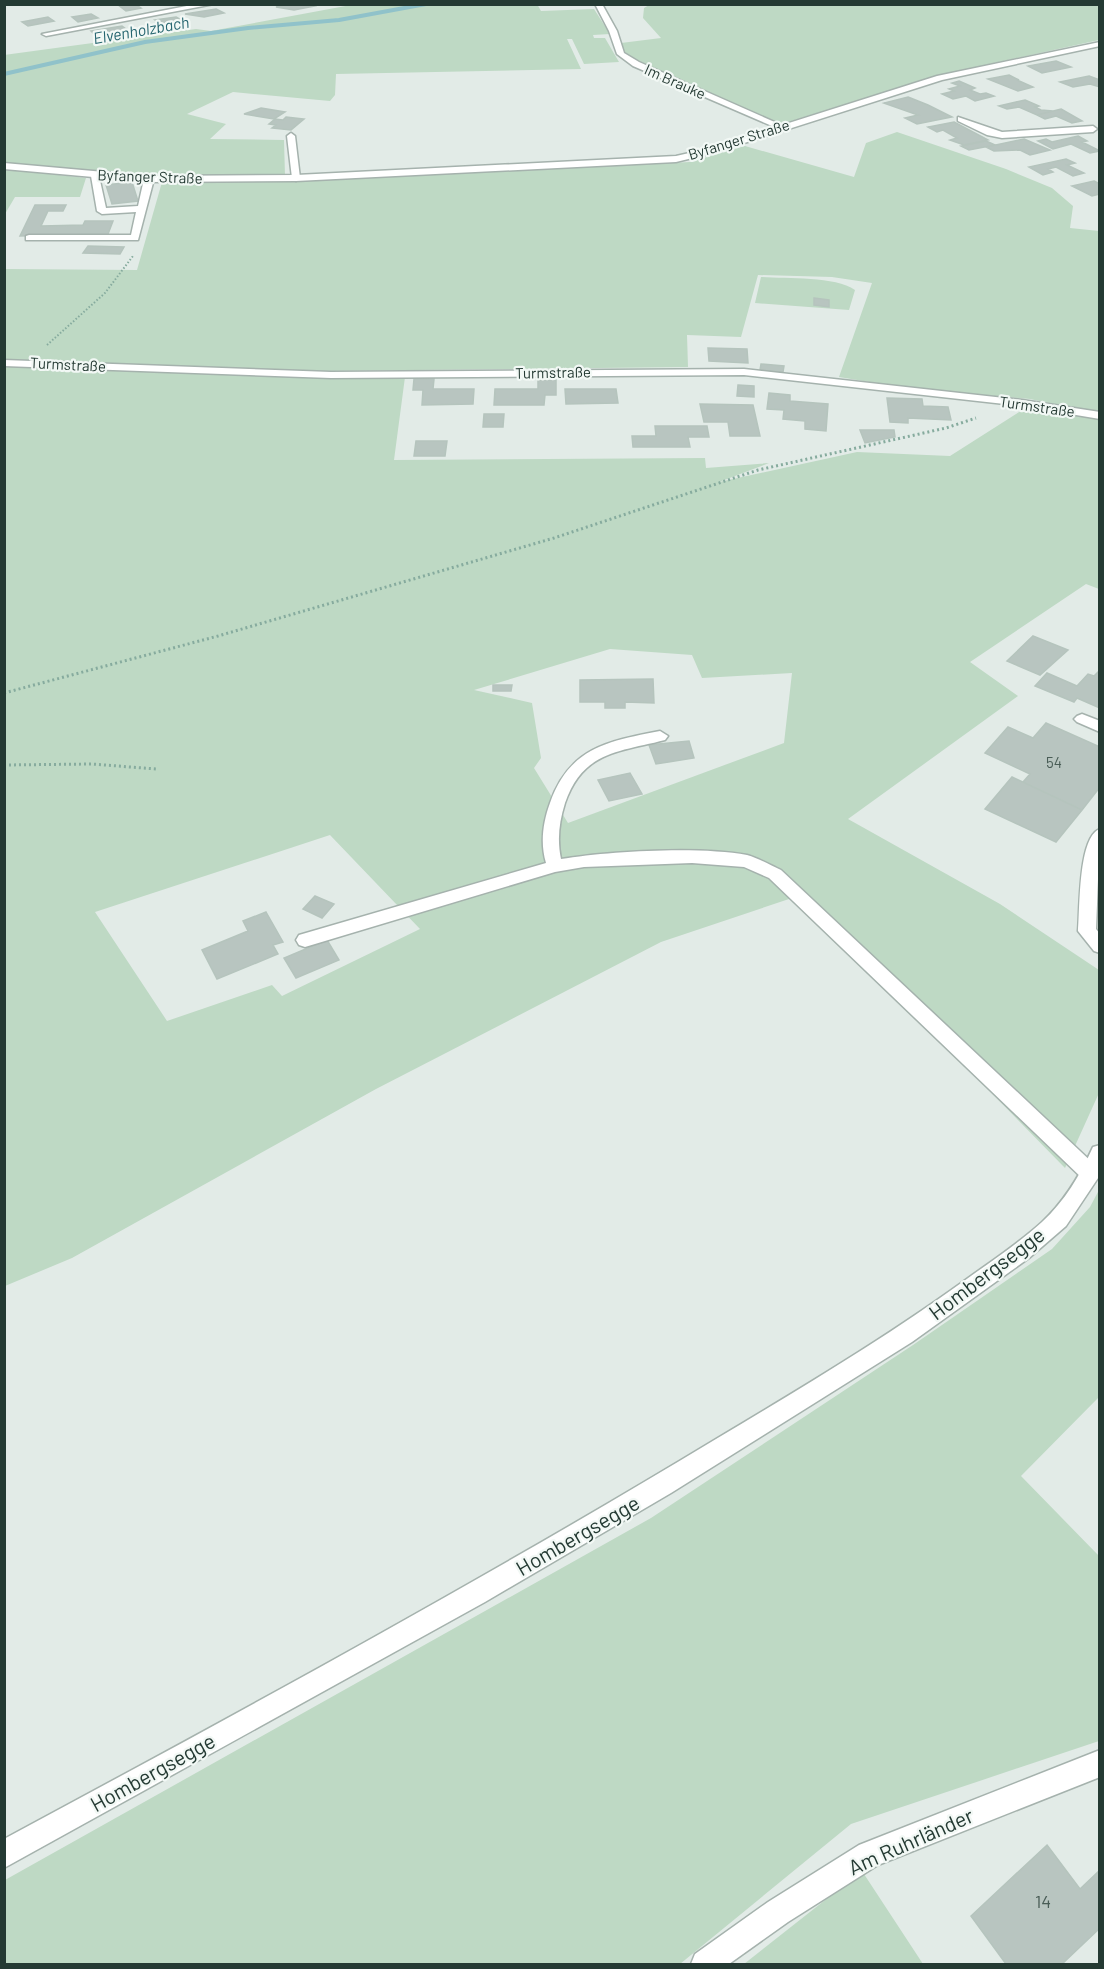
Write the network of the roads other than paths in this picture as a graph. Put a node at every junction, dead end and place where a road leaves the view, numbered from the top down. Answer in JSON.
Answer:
{"nodes":[{"id":1,"x":160,"y":4,"type":"edge"},
{"id":2,"x":211,"y":4,"type":"edge"},
{"id":3,"x":598,"y":4,"type":"edge"},
{"id":4,"x":169,"y":12,"type":"junction"},
{"id":5,"x":46,"y":34,"type":"dead end"},
{"id":6,"x":1100,"y":44,"type":"edge"},
{"id":7,"x":961,"y":119,"type":"dead end"},
{"id":8,"x":1096,"y":127,"type":"edge"},
{"id":9,"x":782,"y":128,"type":"junction"},
{"id":10,"x":291,"y":136,"type":"dead end"},
{"id":11,"x":1100,"y":138,"type":"edge"},
{"id":12,"x":4,"y":166,"type":"edge"},
{"id":13,"x":95,"y":176,"type":"junction"},
{"id":14,"x":296,"y":178,"type":"junction"},
{"id":15,"x":149,"y":179,"type":"junction"},
{"id":16,"x":141,"y":208,"type":"junction"},
{"id":17,"x":29,"y":238,"type":"dead end"},
{"id":18,"x":4,"y":363,"type":"edge"},
{"id":19,"x":1100,"y":416,"type":"edge"},
{"id":20,"x":1082,"y":719,"type":"dead end"},
{"id":21,"x":1100,"y":727,"type":"edge"},
{"id":22,"x":660,"y":736,"type":"dead end"},
{"id":23,"x":1100,"y":835,"type":"edge"},
{"id":24,"x":555,"y":866,"type":"junction"},
{"id":25,"x":304,"y":940,"type":"dead end"},
{"id":26,"x":1100,"y":946,"type":"edge"},
{"id":27,"x":1095,"y":1163,"type":"edge"},
{"id":28,"x":1100,"y":1763,"type":"edge"},
{"id":29,"x":4,"y":1854,"type":"edge"},
{"id":30,"x":705,"y":1965,"type":"edge"}],
"edges":[{"from":1,"to":4,"type":"street"},
{"from":2,"to":4,"type":"street"},
{"from":3,"to":9,"type":"street","name":"Im Brauke"},
{"from":4,"to":5,"type":"street"},
{"from":6,"to":9,"type":"street","name":"Byfanger Straße"},
{"from":7,"to":8,"type":"street"},
{"from":8,"to":11,"type":"street"},
{"from":9,"to":14,"type":"street","name":"Byfanger Straße"},
{"from":10,"to":14,"type":"street"},
{"from":12,"to":13,"type":"street","name":"Byfanger Straße"},
{"from":13,"to":15,"type":"street","name":"Byfanger Straße"},
{"from":13,"to":16,"type":"street"},
{"from":14,"to":15,"type":"street","name":"Byfanger Straße"},
{"from":15,"to":16,"type":"street"},
{"from":16,"to":17,"type":"street"},
{"from":18,"to":19,"type":"street","name":"Turmstraße"},
{"from":20,"to":21,"type":"street"},
{"from":22,"to":24,"type":"street"},
{"from":23,"to":26,"type":"street"},
{"from":24,"to":25,"type":"street"},
{"from":24,"to":27,"type":"street"},
{"from":27,"to":29,"type":"street","name":"Hombergsegge"},
{"from":28,"to":30,"type":"street","name":"Am Ruhrländer"}]}
